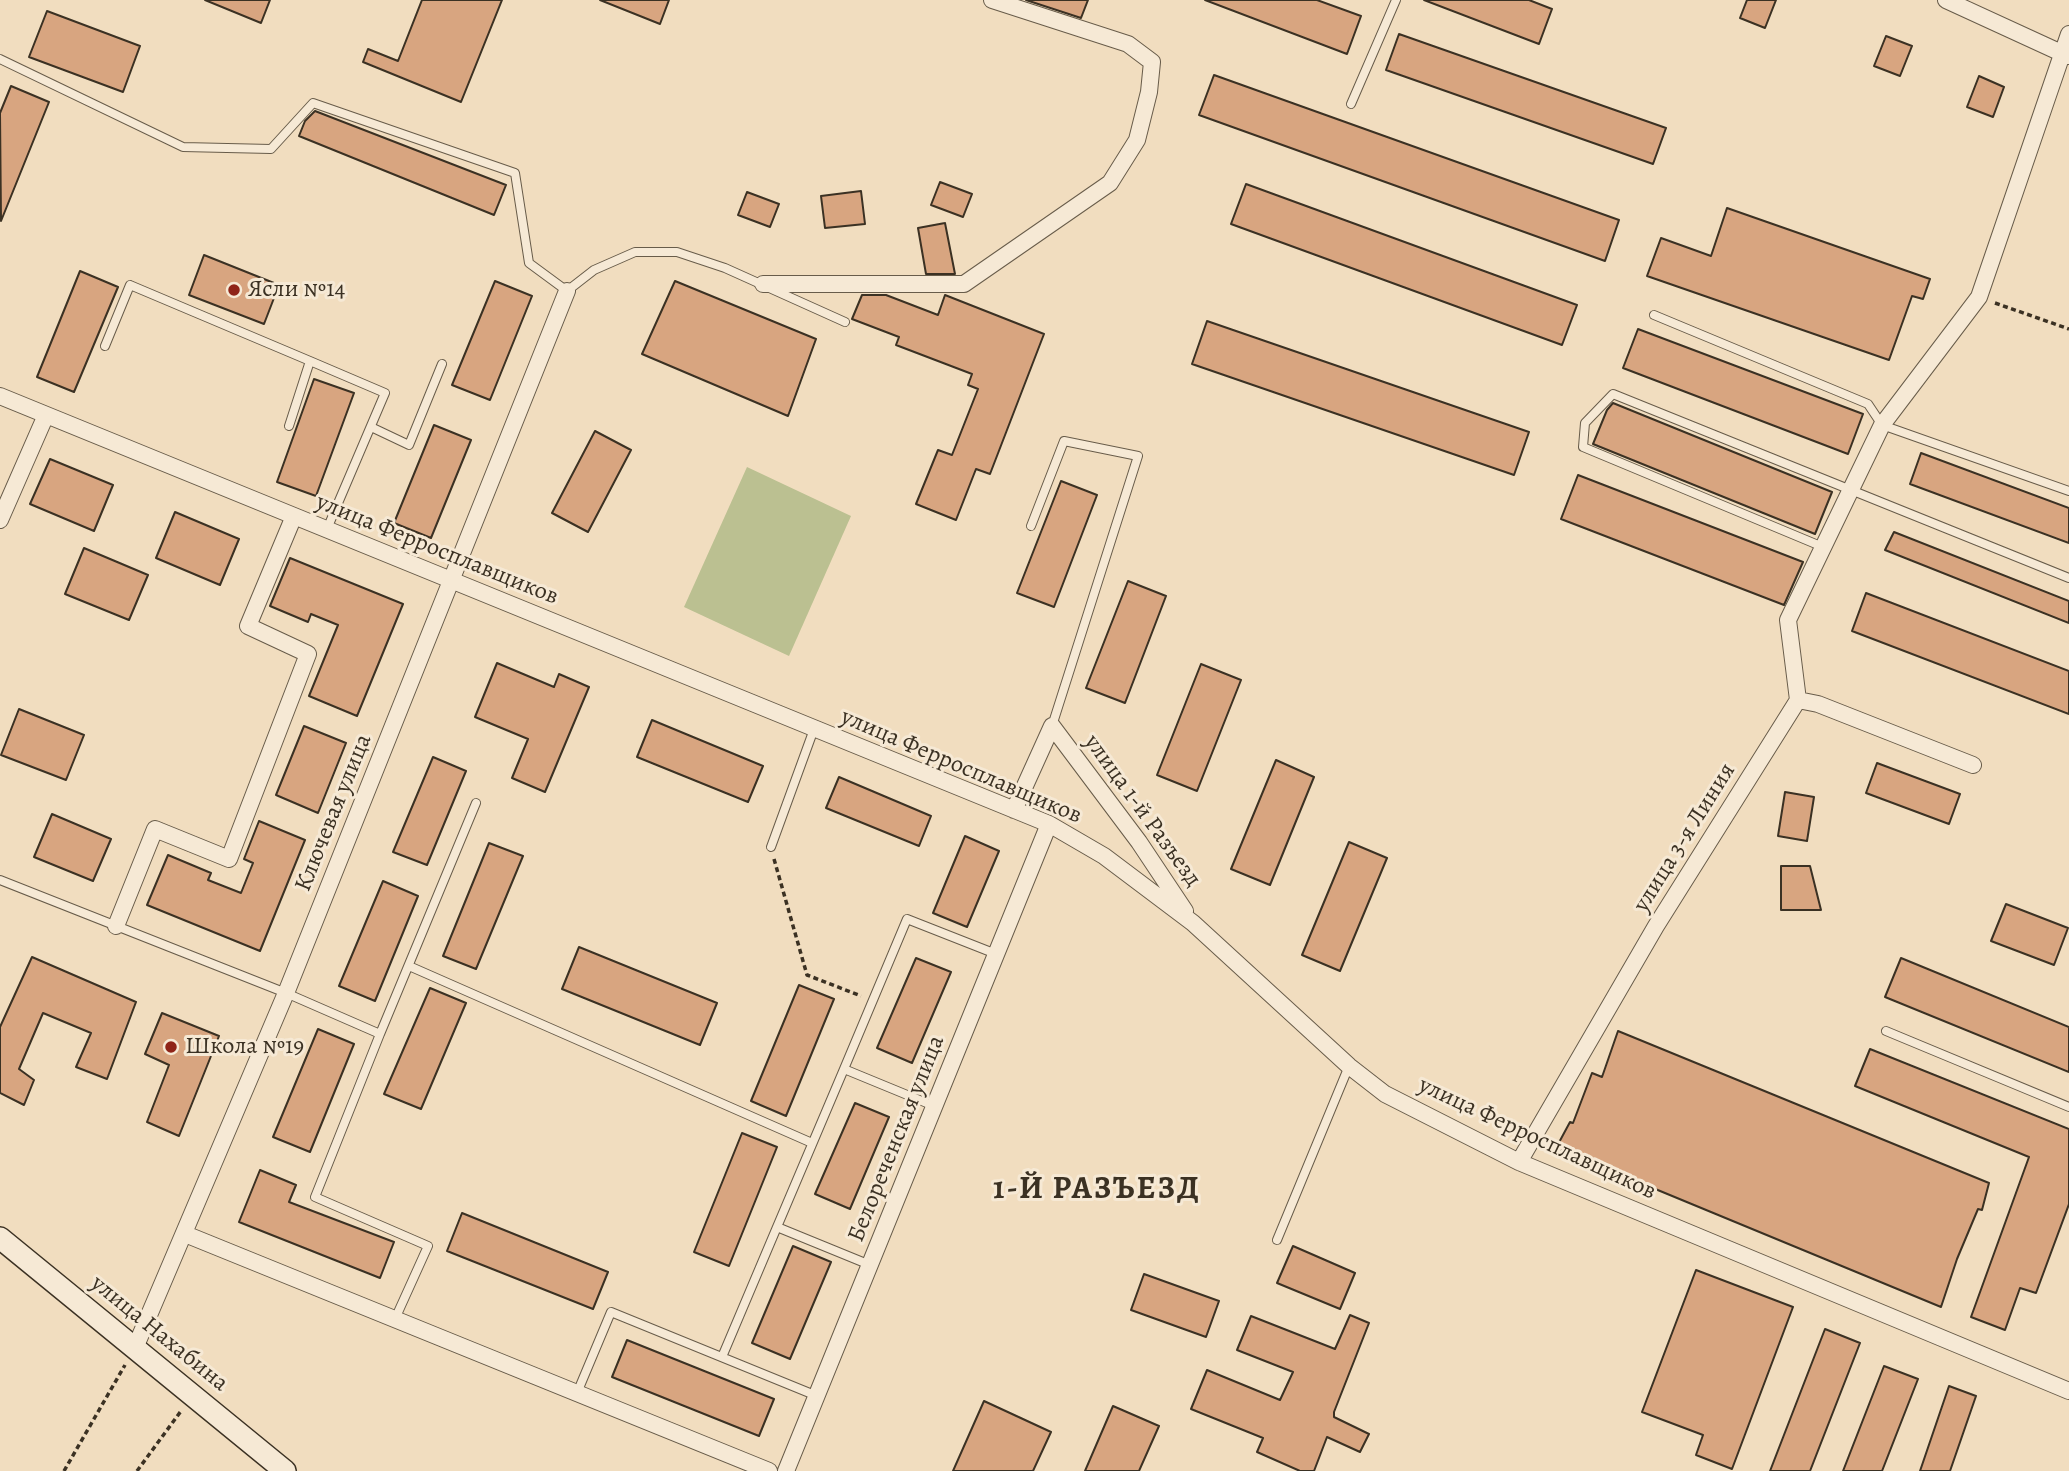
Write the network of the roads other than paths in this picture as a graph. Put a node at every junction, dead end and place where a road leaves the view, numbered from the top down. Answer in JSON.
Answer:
{"nodes":[{"id":1,"x":992,"y":0,"type":"edge"},
{"id":2,"x":1396,"y":0,"type":"edge"},
{"id":3,"x":1946,"y":0,"type":"edge"},
{"id":4,"x":2069,"y":34,"type":"edge"},
{"id":5,"x":2065,"y":55,"type":"edge"},
{"id":6,"x":0,"y":59,"type":"edge"},
{"id":7,"x":1351,"y":104,"type":"dead end"},
{"id":8,"x":763,"y":284,"type":"junction"},
{"id":9,"x":566,"y":291,"type":"junction"},
{"id":10,"x":1654,"y":315,"type":"dead end"},
{"id":11,"x":845,"y":322,"type":"dead end"},
{"id":12,"x":105,"y":346,"type":"dead end"},
{"id":13,"x":310,"y":361,"type":"junction"},
{"id":14,"x":442,"y":364,"type":"dead end"},
{"id":15,"x":0,"y":396,"type":"edge"},
{"id":16,"x":46,"y":415,"type":"junction"},
{"id":17,"x":1882,"y":425,"type":"junction"},
{"id":18,"x":289,"y":426,"type":"dead end"},
{"id":19,"x":371,"y":427,"type":"junction"},
{"id":20,"x":1850,"y":491,"type":"junction"},
{"id":21,"x":2069,"y":491,"type":"edge"},
{"id":22,"x":293,"y":516,"type":"junction"},
{"id":23,"x":0,"y":520,"type":"edge"},
{"id":24,"x":1031,"y":526,"type":"dead end"},
{"id":25,"x":327,"y":530,"type":"junction"},
{"id":26,"x":1823,"y":547,"type":"junction"},
{"id":27,"x":2069,"y":578,"type":"edge"},
{"id":28,"x":453,"y":581,"type":"junction"},
{"id":29,"x":1798,"y":700,"type":"junction"},
{"id":30,"x":1052,"y":726,"type":"junction"},
{"id":31,"x":814,"y":729,"type":"junction"},
{"id":32,"x":1973,"y":765,"type":"dead end"},
{"id":33,"x":476,"y":803,"type":"dead end"},
{"id":34,"x":1014,"y":810,"type":"junction"},
{"id":35,"x":1049,"y":824,"type":"junction"},
{"id":36,"x":771,"y":846,"type":"road end"},
{"id":37,"x":0,"y":880,"type":"edge"},
{"id":38,"x":1194,"y":923,"type":"junction"},
{"id":39,"x":116,"y":926,"type":"junction"},
{"id":40,"x":996,"y":954,"type":"junction"},
{"id":41,"x":408,"y":966,"type":"junction"},
{"id":42,"x":286,"y":993,"type":"junction"},
{"id":43,"x":1886,"y":1031,"type":"dead end"},
{"id":44,"x":380,"y":1034,"type":"junction"},
{"id":45,"x":1349,"y":1066,"type":"junction"},
{"id":46,"x":844,"y":1069,"type":"junction"},
{"id":47,"x":934,"y":1106,"type":"junction"},
{"id":48,"x":2069,"y":1107,"type":"edge"},
{"id":49,"x":812,"y":1143,"type":"junction"},
{"id":50,"x":1519,"y":1162,"type":"junction"},
{"id":51,"x":777,"y":1227,"type":"junction"},
{"id":52,"x":185,"y":1234,"type":"junction"},
{"id":53,"x":0,"y":1238,"type":"edge"},
{"id":54,"x":1277,"y":1240,"type":"dead end"},
{"id":55,"x":870,"y":1265,"type":"junction"},
{"id":56,"x":395,"y":1319,"type":"junction"},
{"id":57,"x":135,"y":1348,"type":"junction"},
{"id":58,"x":722,"y":1357,"type":"junction"},
{"id":59,"x":2069,"y":1391,"type":"edge"},
{"id":60,"x":577,"y":1393,"type":"junction"},
{"id":61,"x":817,"y":1396,"type":"junction"},
{"id":62,"x":285,"y":1471,"type":"edge"},
{"id":63,"x":769,"y":1471,"type":"edge"},
{"id":64,"x":786,"y":1471,"type":"edge"}],
"edges":[{"from":1,"to":8,"type":"street"},
{"from":2,"to":7,"type":"lane"},
{"from":3,"to":5,"type":"street"},
{"from":4,"to":5,"type":"street"},
{"from":5,"to":17,"type":"street"},
{"from":6,"to":9,"type":"lane"},
{"from":8,"to":9,"type":"lane"},
{"from":8,"to":11,"type":"lane"},
{"from":9,"to":28,"type":"street","name":"Ключевая улица"},
{"from":10,"to":17,"type":"lane"},
{"from":12,"to":13,"type":"lane"},
{"from":13,"to":18,"type":"lane"},
{"from":13,"to":19,"type":"lane"},
{"from":14,"to":19,"type":"lane"},
{"from":15,"to":16,"type":"street","name":"улица Ферросплавщиков"},
{"from":16,"to":22,"type":"street","name":"улица Ферросплавщиков"},
{"from":16,"to":23,"type":"street"},
{"from":17,"to":20,"type":"street"},
{"from":17,"to":21,"type":"lane"},
{"from":19,"to":25,"type":"lane"},
{"from":20,"to":26,"type":"street"},
{"from":20,"to":26,"type":"lane"},
{"from":20,"to":27,"type":"lane"},
{"from":22,"to":25,"type":"street","name":"улица Ферросплавщиков"},
{"from":22,"to":39,"type":"street"},
{"from":24,"to":30,"type":"lane"},
{"from":25,"to":28,"type":"street","name":"улица Ферросплавщиков"},
{"from":26,"to":29,"type":"street"},
{"from":28,"to":31,"type":"street","name":"улица Ферросплавщиков"},
{"from":28,"to":42,"type":"street","name":"Ключевая улица"},
{"from":29,"to":32,"type":"street"},
{"from":29,"to":50,"type":"street","name":"улица 3-я Линия"},
{"from":30,"to":34,"type":"street"},
{"from":30,"to":38,"type":"street","name":"улица 1-й Разъезд"},
{"from":31,"to":34,"type":"street","name":"улица Ферросплавщиков"},
{"from":31,"to":36,"type":"lane"},
{"from":33,"to":41,"type":"lane"},
{"from":34,"to":35,"type":"street","name":"улица Ферросплавщиков"},
{"from":35,"to":38,"type":"street","name":"улица Ферросплавщиков"},
{"from":35,"to":40,"type":"street","name":"Белореченская улица"},
{"from":37,"to":39,"type":"lane"},
{"from":38,"to":45,"type":"street","name":"улица Ферросплавщиков"},
{"from":39,"to":42,"type":"lane"},
{"from":40,"to":46,"type":"lane"},
{"from":40,"to":47,"type":"street","name":"Белореченская улица"},
{"from":41,"to":44,"type":"lane"},
{"from":41,"to":49,"type":"lane"},
{"from":42,"to":44,"type":"lane"},
{"from":42,"to":52,"type":"street","name":"Ключевая улица"},
{"from":43,"to":48,"type":"lane"},
{"from":44,"to":56,"type":"lane"},
{"from":45,"to":50,"type":"street","name":"улица Ферросплавщиков"},
{"from":45,"to":54,"type":"lane"},
{"from":46,"to":47,"type":"lane"},
{"from":46,"to":49,"type":"lane"},
{"from":47,"to":55,"type":"street","name":"Белореченская улица"},
{"from":49,"to":51,"type":"lane"},
{"from":50,"to":59,"type":"street","name":"улица Ферросплавщиков"},
{"from":51,"to":55,"type":"lane"},
{"from":51,"to":58,"type":"lane"},
{"from":52,"to":56,"type":"street"},
{"from":52,"to":57,"type":"street","name":"Ключевая улица"},
{"from":53,"to":57,"type":"main road","name":"улица Нахабина"},
{"from":55,"to":61,"type":"street","name":"Белореченская улица"},
{"from":56,"to":60,"type":"street"},
{"from":57,"to":62,"type":"main road","name":"улица Нахабина"},
{"from":58,"to":60,"type":"lane"},
{"from":58,"to":61,"type":"lane"},
{"from":60,"to":63,"type":"street"},
{"from":61,"to":64,"type":"street","name":"Белореченская улица"}]}
